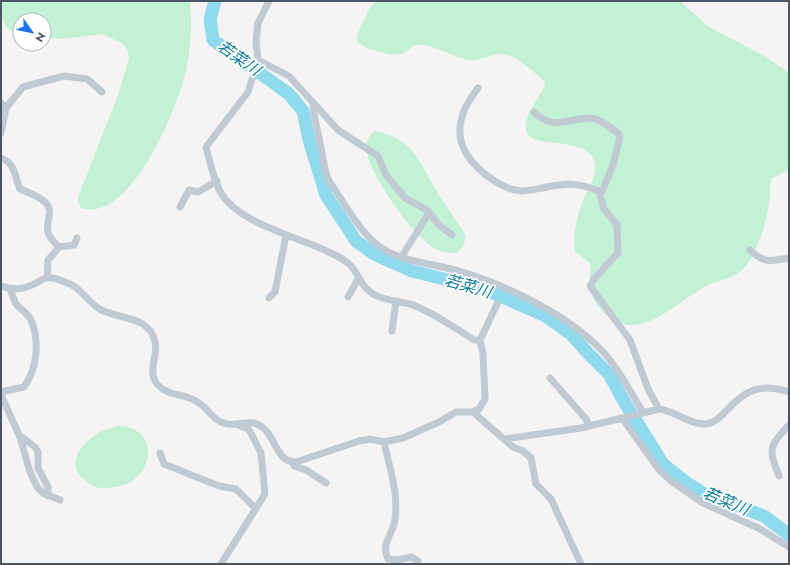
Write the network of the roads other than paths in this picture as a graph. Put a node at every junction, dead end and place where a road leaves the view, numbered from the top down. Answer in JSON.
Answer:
{"nodes":[{"id":1,"x":269,"y":1,"type":"edge"},
{"id":2,"x":258,"y":61,"type":"junction"},
{"id":3,"x":478,"y":88,"type":"dead end"},
{"id":4,"x":102,"y":92,"type":"dead end"},
{"id":5,"x":313,"y":102,"type":"junction"},
{"id":6,"x":4,"y":106,"type":"edge"},
{"id":7,"x":534,"y":112,"type":"dead end"},
{"id":8,"x":1,"y":133,"type":"edge"},
{"id":9,"x":1,"y":158,"type":"edge"},
{"id":10,"x":216,"y":181,"type":"junction"},
{"id":11,"x":601,"y":192,"type":"junction"},
{"id":12,"x":180,"y":207,"type":"dead end"},
{"id":13,"x":429,"y":213,"type":"junction"},
{"id":14,"x":286,"y":235,"type":"junction"},
{"id":15,"x":452,"y":235,"type":"dead end"},
{"id":16,"x":77,"y":238,"type":"dead end"},
{"id":17,"x":59,"y":247,"type":"junction"},
{"id":18,"x":750,"y":250,"type":"dead end"},
{"id":19,"x":402,"y":256,"type":"junction"},
{"id":20,"x":789,"y":258,"type":"edge"},
{"id":21,"x":47,"y":278,"type":"junction"},
{"id":22,"x":358,"y":279,"type":"junction"},
{"id":23,"x":1,"y":286,"type":"edge"},
{"id":24,"x":10,"y":289,"type":"junction"},
{"id":25,"x":348,"y":297,"type":"dead end"},
{"id":26,"x":269,"y":298,"type":"dead end"},
{"id":27,"x":396,"y":301,"type":"junction"},
{"id":28,"x":497,"y":304,"type":"dead end"},
{"id":29,"x":392,"y":331,"type":"dead end"},
{"id":30,"x":480,"y":340,"type":"junction"},
{"id":31,"x":550,"y":378,"type":"dead end"},
{"id":32,"x":789,"y":392,"type":"edge"},
{"id":33,"x":659,"y":409,"type":"junction"},
{"id":34,"x":473,"y":412,"type":"junction"},
{"id":35,"x":642,"y":413,"type":"junction"},
{"id":36,"x":623,"y":417,"type":"junction"},
{"id":37,"x":236,"y":424,"type":"junction"},
{"id":38,"x":789,"y":425,"type":"edge"},
{"id":39,"x":589,"y":426,"type":"junction"},
{"id":40,"x":19,"y":434,"type":"junction"},
{"id":41,"x":506,"y":439,"type":"junction"},
{"id":42,"x":384,"y":442,"type":"junction"},
{"id":43,"x":160,"y":453,"type":"dead end"},
{"id":44,"x":292,"y":462,"type":"junction"},
{"id":45,"x":779,"y":476,"type":"dead end"},
{"id":46,"x":326,"y":483,"type":"dead end"},
{"id":47,"x":48,"y":496,"type":"junction"},
{"id":48,"x":60,"y":500,"type":"dead end"},
{"id":49,"x":255,"y":508,"type":"junction"},
{"id":50,"x":789,"y":547,"type":"edge"},
{"id":51,"x":221,"y":564,"type":"edge"},
{"id":52,"x":418,"y":564,"type":"edge"},
{"id":53,"x":581,"y":564,"type":"edge"}],
"edges":[{"from":1,"to":2,"type":"street"},
{"from":2,"to":5,"type":"street"},
{"from":2,"to":10,"type":"street"},
{"from":3,"to":11,"type":"street"},
{"from":4,"to":6,"type":"street"},
{"from":5,"to":13,"type":"street"},
{"from":5,"to":19,"type":"street"},
{"from":6,"to":8,"type":"street"},
{"from":7,"to":11,"type":"street"},
{"from":9,"to":17,"type":"street"},
{"from":10,"to":12,"type":"street"},
{"from":10,"to":14,"type":"street"},
{"from":11,"to":33,"type":"street"},
{"from":13,"to":15,"type":"street"},
{"from":13,"to":19,"type":"street"},
{"from":14,"to":22,"type":"street"},
{"from":14,"to":26,"type":"street"},
{"from":16,"to":17,"type":"street"},
{"from":17,"to":21,"type":"street"},
{"from":18,"to":20,"type":"street"},
{"from":19,"to":35,"type":"street"},
{"from":21,"to":24,"type":"street"},
{"from":21,"to":37,"type":"street"},
{"from":22,"to":25,"type":"street"},
{"from":22,"to":27,"type":"street"},
{"from":23,"to":24,"type":"street"},
{"from":24,"to":40,"type":"street"},
{"from":27,"to":29,"type":"street"},
{"from":27,"to":30,"type":"street"},
{"from":28,"to":30,"type":"street"},
{"from":30,"to":34,"type":"street"},
{"from":31,"to":39,"type":"street"},
{"from":32,"to":33,"type":"street"},
{"from":33,"to":35,"type":"street"},
{"from":34,"to":41,"type":"street"},
{"from":34,"to":42,"type":"street"},
{"from":35,"to":36,"type":"street"},
{"from":36,"to":39,"type":"street"},
{"from":36,"to":50,"type":"street"},
{"from":37,"to":44,"type":"street"},
{"from":37,"to":49,"type":"street"},
{"from":38,"to":45,"type":"street"},
{"from":39,"to":41,"type":"street"},
{"from":40,"to":47,"type":"street"},
{"from":40,"to":47,"type":"street"},
{"from":41,"to":53,"type":"street"},
{"from":42,"to":44,"type":"street"},
{"from":42,"to":52,"type":"street"},
{"from":43,"to":49,"type":"street"},
{"from":44,"to":46,"type":"street"},
{"from":47,"to":48,"type":"street"},
{"from":49,"to":51,"type":"street"}]}
